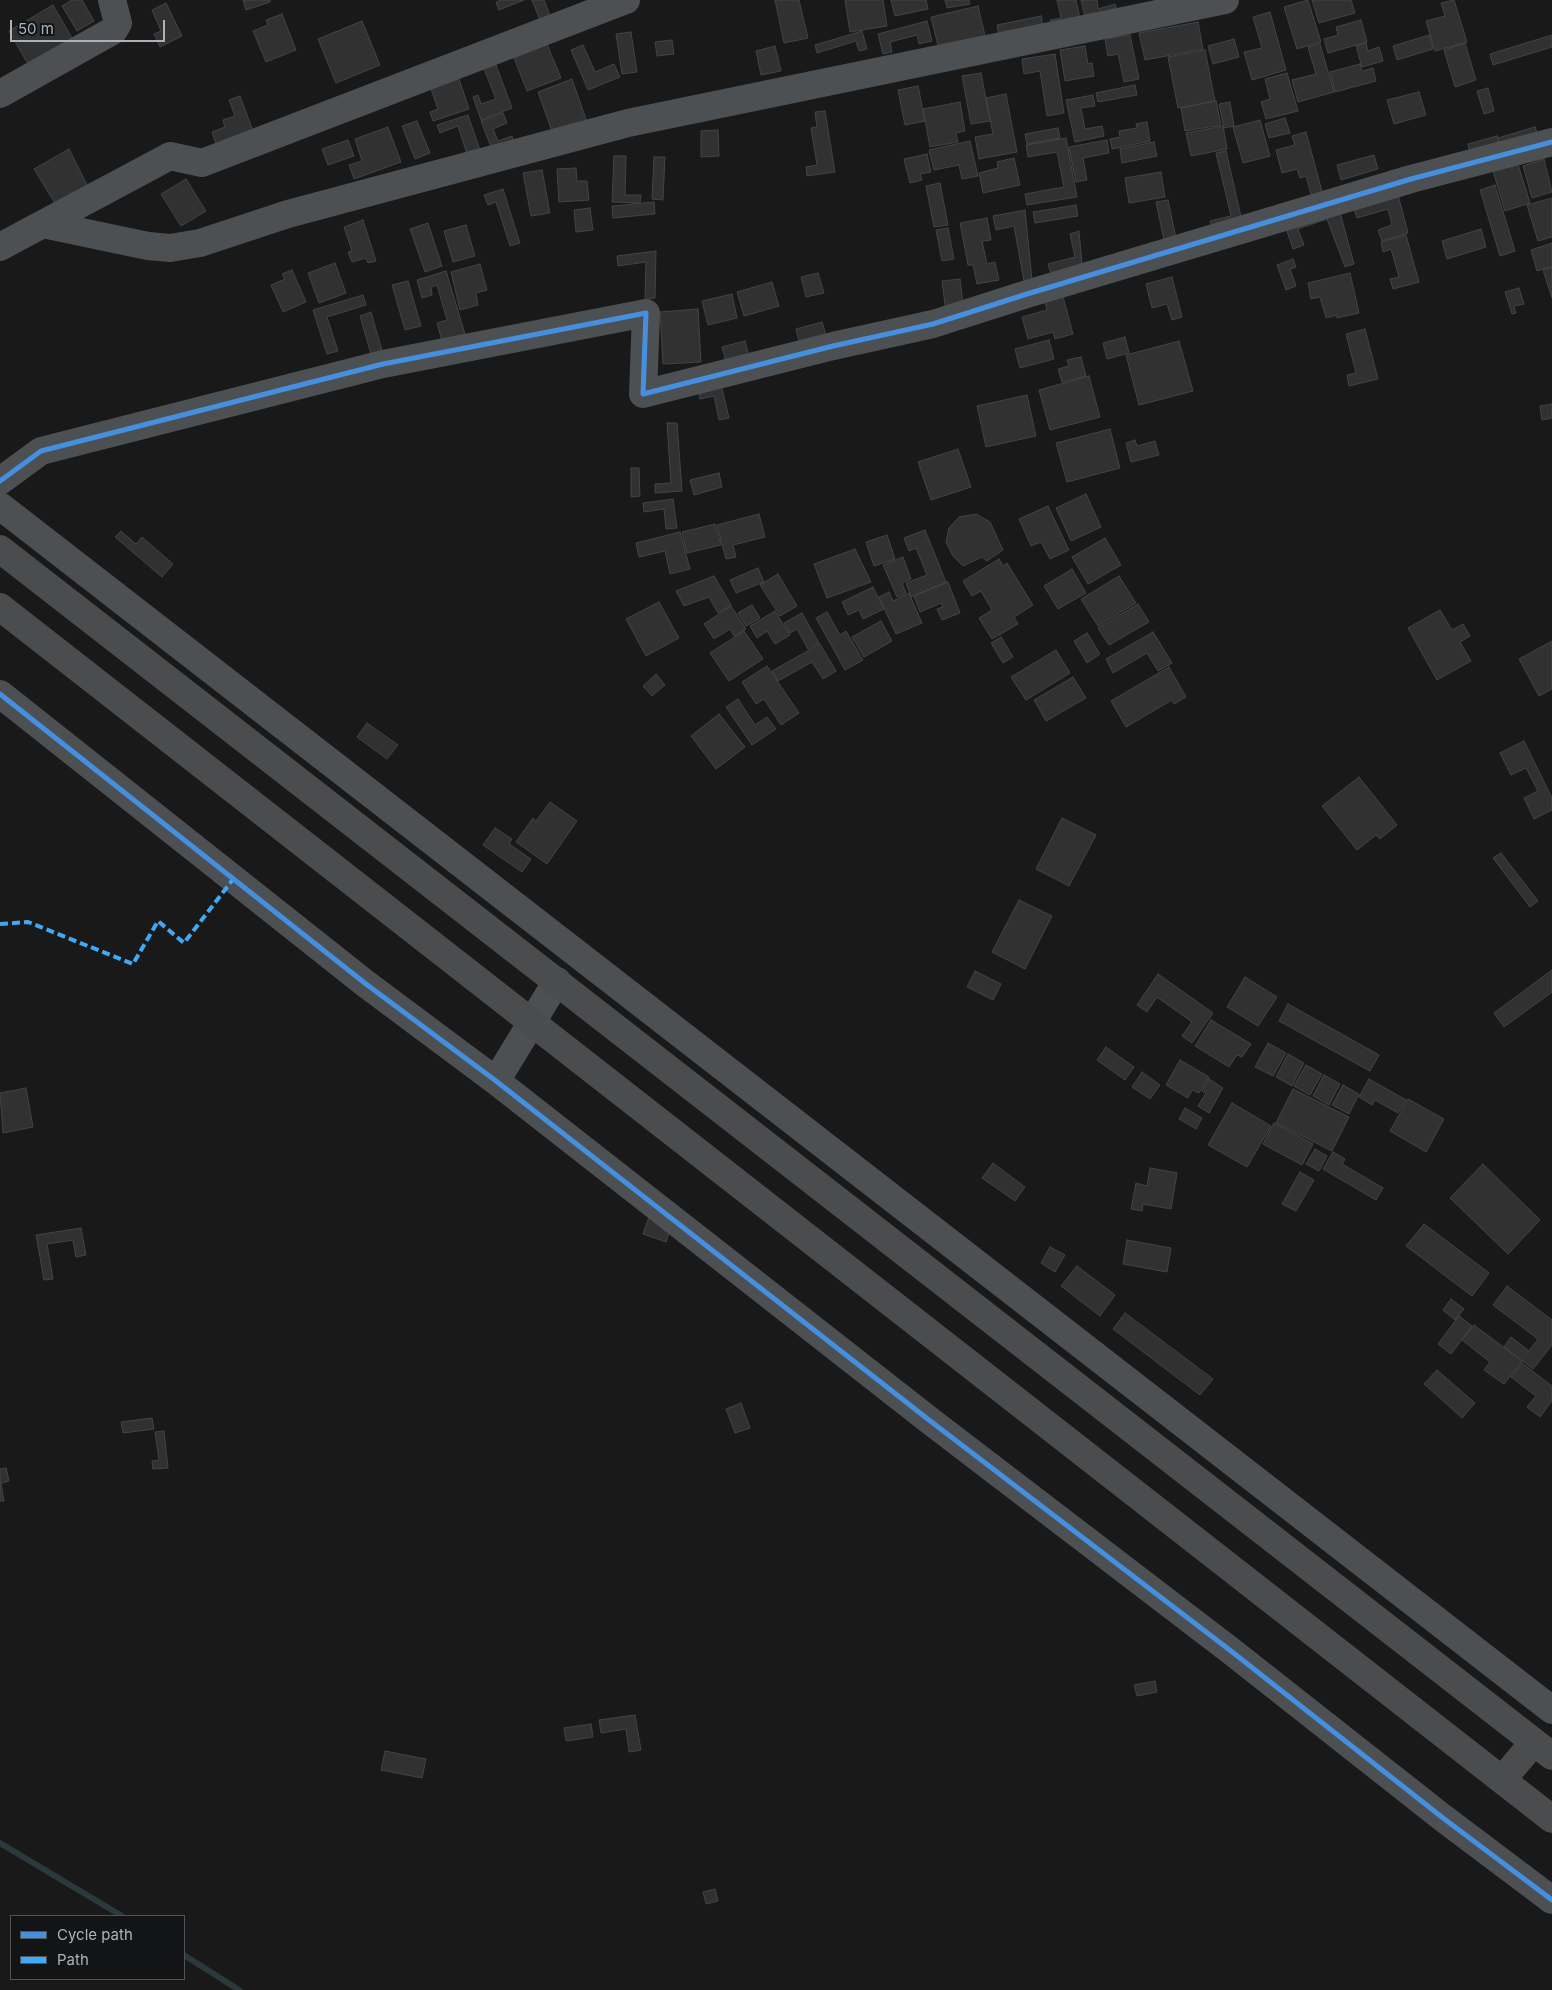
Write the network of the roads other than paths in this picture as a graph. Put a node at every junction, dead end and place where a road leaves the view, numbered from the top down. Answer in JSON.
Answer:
{"nodes":[{"id":1,"x":112,"y":0,"type":"edge"},
{"id":2,"x":626,"y":0,"type":"edge"},
{"id":3,"x":1225,"y":0,"type":"edge"},
{"id":4,"x":0,"y":94,"type":"edge"},
{"id":5,"x":1552,"y":142,"type":"edge"},
{"id":6,"x":43,"y":224,"type":"junction"},
{"id":7,"x":0,"y":247,"type":"edge"},
{"id":8,"x":0,"y":481,"type":"edge"},
{"id":9,"x":0,"y":506,"type":"edge"},
{"id":10,"x":0,"y":549,"type":"edge"},
{"id":11,"x":0,"y":607,"type":"edge"},
{"id":12,"x":0,"y":694,"type":"edge"},
{"id":13,"x":557,"y":982,"type":"junction"},
{"id":14,"x":534,"y":1023,"type":"junction"},
{"id":15,"x":496,"y":1082,"type":"junction"},
{"id":16,"x":1552,"y":1710,"type":"edge"},
{"id":17,"x":1543,"y":1750,"type":"edge"},
{"id":18,"x":1502,"y":1780,"type":"junction"},
{"id":19,"x":1552,"y":1819,"type":"edge"},
{"id":20,"x":1552,"y":1900,"type":"edge"}],
"edges":[{"from":1,"to":4,"type":"street"},
{"from":2,"to":6,"type":"street"},
{"from":3,"to":6,"type":"street"},
{"from":5,"to":8,"type":"street"},
{"from":6,"to":7,"type":"street"},
{"from":9,"to":16,"type":"street"},
{"from":10,"to":13,"type":"main road"},
{"from":11,"to":14,"type":"main road"},
{"from":12,"to":15,"type":"street"},
{"from":13,"to":14,"type":"street"},
{"from":13,"to":17,"type":"main road"},
{"from":14,"to":15,"type":"street"},
{"from":14,"to":18,"type":"main road"},
{"from":15,"to":20,"type":"street"},
{"from":17,"to":18,"type":"main road"},
{"from":18,"to":19,"type":"main road"}]}
